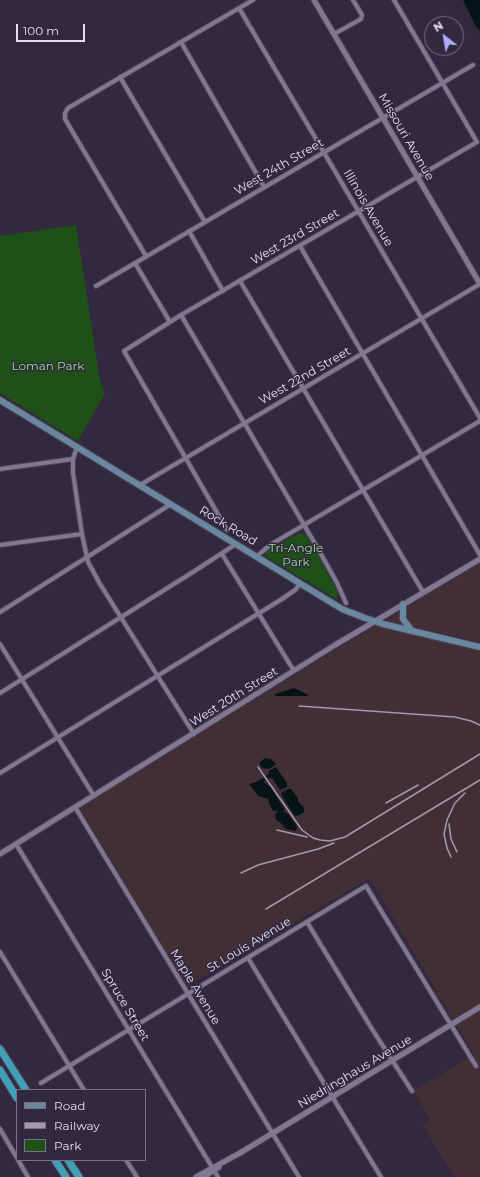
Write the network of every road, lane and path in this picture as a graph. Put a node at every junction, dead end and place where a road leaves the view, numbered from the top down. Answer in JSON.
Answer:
{"nodes":[{"id":1,"x":253,"y":0,"type":"edge"},
{"id":2,"x":314,"y":0,"type":"edge"},
{"id":3,"x":353,"y":0,"type":"edge"},
{"id":4,"x":394,"y":0,"type":"edge"},
{"id":5,"x":239,"y":8,"type":"junction"},
{"id":6,"x":334,"y":34,"type":"junction"},
{"id":7,"x":181,"y":42,"type":"junction"},
{"id":8,"x":473,"y":65,"type":"dead end"},
{"id":9,"x":120,"y":77,"type":"junction"},
{"id":10,"x":442,"y":84,"type":"junction"},
{"id":11,"x":383,"y":118,"type":"junction"},
{"id":12,"x":324,"y":153,"type":"junction"},
{"id":13,"x":418,"y":177,"type":"junction"},
{"id":14,"x":264,"y":187,"type":"junction"},
{"id":15,"x":358,"y":212,"type":"junction"},
{"id":16,"x":205,"y":222,"type":"junction"},
{"id":17,"x":189,"y":232,"type":"junction"},
{"id":18,"x":300,"y":246,"type":"junction"},
{"id":19,"x":146,"y":256,"type":"junction"},
{"id":20,"x":135,"y":263,"type":"junction"},
{"id":21,"x":240,"y":281,"type":"junction"},
{"id":22,"x":480,"y":284,"type":"edge"},
{"id":23,"x":96,"y":286,"type":"dead end"},
{"id":24,"x":223,"y":291,"type":"junction"},
{"id":25,"x":181,"y":315,"type":"junction"},
{"id":26,"x":421,"y":319,"type":"junction"},
{"id":27,"x":170,"y":322,"type":"junction"},
{"id":28,"x":362,"y":354,"type":"junction"},
{"id":29,"x":303,"y":388,"type":"junction"},
{"id":30,"x":0,"y":400,"type":"edge"},
{"id":31,"x":480,"y":418,"type":"edge"},
{"id":32,"x":480,"y":421,"type":"edge"},
{"id":33,"x":245,"y":423,"type":"junction"},
{"id":34,"x":77,"y":447,"type":"junction"},
{"id":35,"x":422,"y":456,"type":"junction"},
{"id":36,"x":185,"y":458,"type":"junction"},
{"id":37,"x":73,"y":459,"type":"junction"},
{"id":38,"x":0,"y":469,"type":"edge"},
{"id":39,"x":140,"y":485,"type":"junction"},
{"id":40,"x":363,"y":490,"type":"junction"},
{"id":41,"x":171,"y":504,"type":"junction"},
{"id":42,"x":304,"y":525,"type":"junction"},
{"id":43,"x":227,"y":530,"type":"dead end"},
{"id":44,"x":82,"y":534,"type":"junction"},
{"id":45,"x":236,"y":544,"type":"junction"},
{"id":46,"x":0,"y":545,"type":"edge"},
{"id":47,"x":222,"y":554,"type":"junction"},
{"id":48,"x":480,"y":555,"type":"edge"},
{"id":49,"x":257,"y":556,"type":"junction"},
{"id":50,"x":87,"y":558,"type":"junction"},
{"id":51,"x":480,"y":559,"type":"edge"},
{"id":52,"x":301,"y":583,"type":"junction"},
{"id":53,"x":423,"y":592,"type":"junction"},
{"id":54,"x":346,"y":603,"type":"dead end"},
{"id":55,"x":403,"y":604,"type":"junction"},
{"id":56,"x":0,"y":612,"type":"edge"},
{"id":57,"x":259,"y":613,"type":"junction"},
{"id":58,"x":121,"y":617,"type":"junction"},
{"id":59,"x":375,"y":621,"type":"junction"},
{"id":60,"x":412,"y":631,"type":"junction"},
{"id":61,"x":0,"y":644,"type":"edge"},
{"id":62,"x":480,"y":647,"type":"edge"},
{"id":63,"x":294,"y":671,"type":"junction"},
{"id":64,"x":158,"y":676,"type":"junction"},
{"id":65,"x":21,"y":679,"type":"junction"},
{"id":66,"x":0,"y":693,"type":"edge"},
{"id":67,"x":194,"y":734,"type":"junction"},
{"id":68,"x":58,"y":738,"type":"junction"},
{"id":69,"x":0,"y":773,"type":"edge"},
{"id":70,"x":94,"y":796,"type":"junction"},
{"id":71,"x":75,"y":807,"type":"junction"},
{"id":72,"x":16,"y":844,"type":"junction"},
{"id":73,"x":0,"y":854,"type":"edge"},
{"id":74,"x":307,"y":922,"type":"junction"},
{"id":75,"x":0,"y":952,"type":"edge"},
{"id":76,"x":248,"y":958,"type":"junction"},
{"id":77,"x":188,"y":994,"type":"junction"},
{"id":78,"x":480,"y":1007,"type":"edge"},
{"id":79,"x":451,"y":1025,"type":"junction"},
{"id":80,"x":129,"y":1030,"type":"junction"},
{"id":81,"x":0,"y":1049,"type":"edge"},
{"id":82,"x":392,"y":1060,"type":"junction"},
{"id":83,"x":69,"y":1066,"type":"junction"},
{"id":84,"x":476,"y":1066,"type":"dead end"},
{"id":85,"x":0,"y":1070,"type":"edge"},
{"id":86,"x":41,"y":1084,"type":"dead end"},
{"id":87,"x":25,"y":1089,"type":"edge"},
{"id":88,"x":83,"y":1089,"type":"edge"},
{"id":89,"x":412,"y":1091,"type":"dead end"},
{"id":90,"x":16,"y":1096,"type":"edge"},
{"id":91,"x":332,"y":1097,"type":"junction"},
{"id":92,"x":0,"y":1129,"type":"edge"},
{"id":93,"x":272,"y":1133,"type":"junction"},
{"id":94,"x":16,"y":1156,"type":"edge"},
{"id":95,"x":19,"y":1161,"type":"edge"},
{"id":96,"x":56,"y":1161,"type":"edge"},
{"id":97,"x":69,"y":1161,"type":"edge"},
{"id":98,"x":127,"y":1161,"type":"edge"},
{"id":99,"x":213,"y":1169,"type":"junction"},
{"id":100,"x":28,"y":1177,"type":"edge"},
{"id":101,"x":66,"y":1177,"type":"edge"},
{"id":102,"x":79,"y":1177,"type":"edge"},
{"id":103,"x":137,"y":1177,"type":"edge"},
{"id":104,"x":196,"y":1177,"type":"edge"},
{"id":105,"x":204,"y":1177,"type":"edge"},
{"id":106,"x":218,"y":1177,"type":"edge"},
{"id":107,"x":299,"y":1177,"type":"edge"},
{"id":108,"x":381,"y":1177,"type":"edge"}],
"edges":[{"from":1,"to":5,"type":"street"},
{"from":2,"to":6,"type":"street","name":"Missouri Avenue"},
{"from":3,"to":6,"type":"street"},
{"from":4,"to":10,"type":"street"},
{"from":5,"to":7,"type":"street"},
{"from":5,"to":12,"type":"street","name":"Illinois Avenue"},
{"from":6,"to":11,"type":"street","name":"Missouri Avenue"},
{"from":7,"to":9,"type":"street"},
{"from":7,"to":14,"type":"street"},
{"from":8,"to":10,"type":"street","name":"West 24th Street"},
{"from":9,"to":16,"type":"street"},
{"from":9,"to":19,"type":"street"},
{"from":10,"to":11,"type":"street","name":"West 24th Street"},
{"from":10,"to":13,"type":"street","name":"West 23rd Street"},
{"from":11,"to":12,"type":"street","name":"West 24th Street"},
{"from":11,"to":13,"type":"street","name":"Missouri Avenue"},
{"from":12,"to":14,"type":"street","name":"West 24th Street"},
{"from":12,"to":15,"type":"street","name":"Illinois Avenue"},
{"from":13,"to":15,"type":"street","name":"West 23rd Street"},
{"from":13,"to":22,"type":"street","name":"Missouri Avenue"},
{"from":14,"to":16,"type":"street","name":"West 24th Street"},
{"from":15,"to":18,"type":"street","name":"West 23rd Street"},
{"from":15,"to":26,"type":"street","name":"Illinois Avenue"},
{"from":16,"to":17,"type":"street","name":"West 24th Street"},
{"from":17,"to":19,"type":"street","name":"West 24th Street"},
{"from":17,"to":24,"type":"street"},
{"from":18,"to":21,"type":"street","name":"West 23rd Street"},
{"from":18,"to":28,"type":"street"},
{"from":19,"to":20,"type":"street","name":"West 24th Street"},
{"from":20,"to":23,"type":"street","name":"West 24th Street"},
{"from":20,"to":27,"type":"street"},
{"from":21,"to":24,"type":"street","name":"West 23rd Street"},
{"from":21,"to":29,"type":"street"},
{"from":22,"to":26,"type":"street","name":"West 22nd Street"},
{"from":24,"to":25,"type":"street","name":"West 23rd Street"},
{"from":25,"to":27,"type":"street","name":"West 23rd Street"},
{"from":25,"to":33,"type":"street"},
{"from":26,"to":28,"type":"street","name":"West 22nd Street"},
{"from":26,"to":31,"type":"street","name":"Illinois Avenue"},
{"from":27,"to":36,"type":"street","name":"West 23rd Street"},
{"from":28,"to":29,"type":"street","name":"West 22nd Street"},
{"from":28,"to":35,"type":"street"},
{"from":29,"to":33,"type":"street","name":"West 22nd Street"},
{"from":29,"to":40,"type":"street"},
{"from":30,"to":34,"type":"main road","name":"Rock Road"},
{"from":32,"to":35,"type":"street"},
{"from":33,"to":36,"type":"street","name":"West 22nd Street"},
{"from":33,"to":42,"type":"street"},
{"from":34,"to":37,"type":"street"},
{"from":34,"to":39,"type":"main road","name":"Rock Road"},
{"from":35,"to":40,"type":"street"},
{"from":35,"to":48,"type":"street"},
{"from":36,"to":39,"type":"street","name":"West 22nd Street"},
{"from":36,"to":43,"type":"street"},
{"from":37,"to":38,"type":"street"},
{"from":37,"to":44,"type":"street"},
{"from":39,"to":41,"type":"main road","name":"Rock Road"},
{"from":40,"to":42,"type":"street"},
{"from":40,"to":53,"type":"street"},
{"from":41,"to":45,"type":"main road","name":"Rock Road"},
{"from":41,"to":50,"type":"street"},
{"from":42,"to":49,"type":"street"},
{"from":42,"to":54,"type":"street"},
{"from":44,"to":46,"type":"street"},
{"from":44,"to":50,"type":"street"},
{"from":45,"to":47,"type":"street"},
{"from":45,"to":49,"type":"main road","name":"Rock Road"},
{"from":47,"to":57,"type":"street"},
{"from":47,"to":58,"type":"street"},
{"from":49,"to":52,"type":"main road","name":"Rock Road"},
{"from":50,"to":56,"type":"street"},
{"from":50,"to":58,"type":"street"},
{"from":51,"to":53,"type":"street","name":"West 20th Street"},
{"from":52,"to":57,"type":"street"},
{"from":52,"to":59,"type":"main road","name":"Rock Road"},
{"from":53,"to":55,"type":"street","name":"West 20th Street"},
{"from":55,"to":59,"type":"street","name":"West 20th Street"},
{"from":55,"to":60,"type":"main road"},
{"from":57,"to":63,"type":"street"},
{"from":57,"to":64,"type":"street"},
{"from":58,"to":64,"type":"street"},
{"from":58,"to":65,"type":"street"},
{"from":59,"to":60,"type":"main road","name":"Rock Road"},
{"from":59,"to":63,"type":"street","name":"West 20th Street"},
{"from":60,"to":62,"type":"main road","name":"Rock Road"},
{"from":61,"to":65,"type":"street"},
{"from":63,"to":67,"type":"street","name":"West 20th Street"},
{"from":64,"to":67,"type":"street"},
{"from":64,"to":68,"type":"street"},
{"from":65,"to":66,"type":"street"},
{"from":65,"to":68,"type":"street"},
{"from":67,"to":70,"type":"street","name":"West 20th Street"},
{"from":68,"to":69,"type":"street"},
{"from":68,"to":70,"type":"street"},
{"from":70,"to":71,"type":"street","name":"West 20th Street"},
{"from":71,"to":72,"type":"street","name":"West 20th Street"},
{"from":71,"to":77,"type":"street","name":"Maple Avenue"},
{"from":72,"to":73,"type":"street","name":"West 20th Street"},
{"from":72,"to":80,"type":"street","name":"Spruce Street"},
{"from":74,"to":76,"type":"street","name":"St Louis Avenue"},
{"from":74,"to":79,"type":"street","name":"St Louis Avenue"},
{"from":74,"to":82,"type":"street"},
{"from":75,"to":83,"type":"street"},
{"from":76,"to":77,"type":"street","name":"St Louis Avenue"},
{"from":76,"to":91,"type":"street"},
{"from":77,"to":80,"type":"street","name":"St Louis Avenue"},
{"from":77,"to":93,"type":"street","name":"Maple Avenue"},
{"from":78,"to":79,"type":"street","name":"Niedringhaus Avenue"},
{"from":79,"to":82,"type":"street","name":"Niedringhaus Avenue"},
{"from":79,"to":84,"type":"street"},
{"from":80,"to":83,"type":"street","name":"St Louis Avenue"},
{"from":80,"to":99,"type":"street","name":"Spruce Street"},
{"from":81,"to":87,"type":"highway"},
{"from":82,"to":89,"type":"street"},
{"from":82,"to":91,"type":"street","name":"Niedringhaus Avenue"},
{"from":83,"to":86,"type":"street","name":"St Louis Avenue"},
{"from":83,"to":88,"type":"street"},
{"from":85,"to":90,"type":"highway"},
{"from":91,"to":93,"type":"street","name":"Niedringhaus Avenue"},
{"from":91,"to":108,"type":"street"},
{"from":92,"to":94,"type":"street"},
{"from":93,"to":99,"type":"street","name":"Niedringhaus Avenue"},
{"from":93,"to":107,"type":"street","name":"Maple Avenue"},
{"from":95,"to":100,"type":"street"},
{"from":96,"to":101,"type":"highway"},
{"from":97,"to":102,"type":"highway"},
{"from":98,"to":103,"type":"street"},
{"from":99,"to":104,"type":"street","name":"Niedringhaus Avenue"},
{"from":99,"to":105,"type":"street","name":"Niedringhaus Avenue"},
{"from":99,"to":106,"type":"street","name":"Spruce Street"}]}
